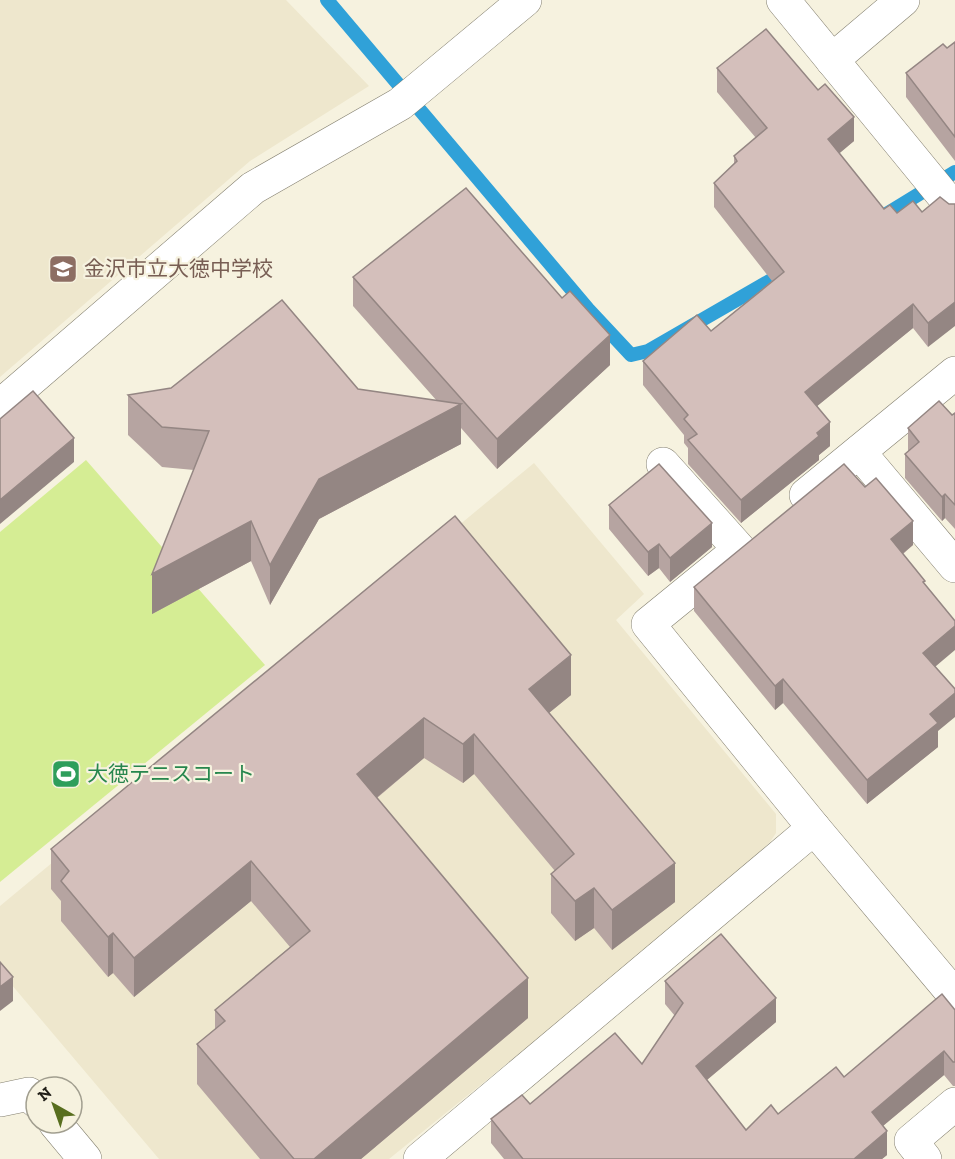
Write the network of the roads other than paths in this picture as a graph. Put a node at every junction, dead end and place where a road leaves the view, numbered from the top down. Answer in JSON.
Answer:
{"nodes":[{"id":1,"x":525,"y":0,"type":"edge"},
{"id":2,"x":783,"y":0,"type":"edge"},
{"id":3,"x":903,"y":0,"type":"edge"},
{"id":4,"x":832,"y":60,"type":"junction"},
{"id":5,"x":949,"y":203,"type":"edge"},
{"id":6,"x":955,"y":373,"type":"edge"},
{"id":7,"x":0,"y":406,"type":"edge"},
{"id":8,"x":859,"y":452,"type":"junction"},
{"id":9,"x":663,"y":464,"type":"edge"},
{"id":10,"x":786,"y":512,"type":"edge"},
{"id":11,"x":955,"y":566,"type":"edge"},
{"id":12,"x":814,"y":828,"type":"junction"},
{"id":13,"x":955,"y":996,"type":"edge"},
{"id":14,"x":24,"y":1095,"type":"edge"},
{"id":15,"x":0,"y":1100,"type":"edge"},
{"id":16,"x":955,"y":1104,"type":"edge"},
{"id":17,"x":65,"y":1135,"type":"edge"},
{"id":18,"x":85,"y":1159,"type":"edge"},
{"id":19,"x":420,"y":1159,"type":"edge"},
{"id":20,"x":925,"y":1159,"type":"edge"}],
"edges":[{"from":1,"to":7,"type":"street"},
{"from":2,"to":4,"type":"street"},
{"from":3,"to":4,"type":"street"},
{"from":4,"to":5,"type":"street"},
{"from":6,"to":8,"type":"street"},
{"from":8,"to":10,"type":"street"},
{"from":8,"to":11,"type":"street"},
{"from":9,"to":12,"type":"street"},
{"from":12,"to":13,"type":"street"},
{"from":12,"to":19,"type":"street"},
{"from":14,"to":15,"type":"street"},
{"from":16,"to":20,"type":"street"},
{"from":17,"to":18,"type":"street"}]}
